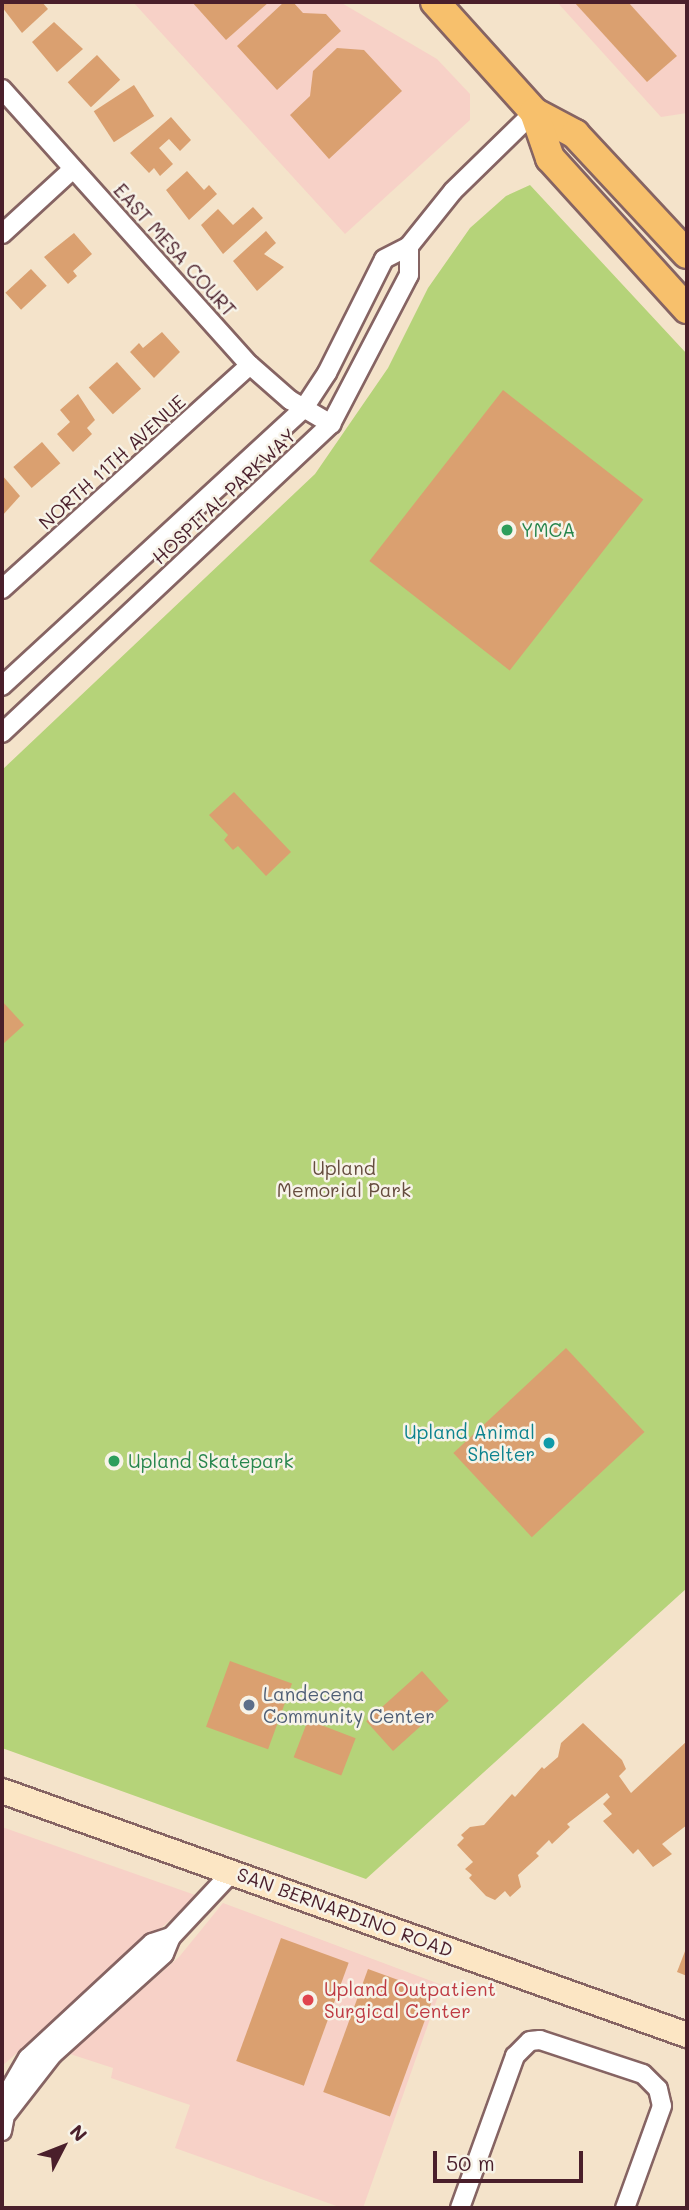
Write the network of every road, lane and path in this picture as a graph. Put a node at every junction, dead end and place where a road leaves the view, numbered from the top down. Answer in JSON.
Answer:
{"nodes":[{"id":1,"x":435,"y":2,"type":"edge"},
{"id":2,"x":2,"y":89,"type":"edge"},
{"id":3,"x":534,"y":112,"type":"junction"},
{"id":4,"x":73,"y":169,"type":"junction"},
{"id":5,"x":2,"y":234,"type":"edge"},
{"id":6,"x":409,"y":246,"type":"junction"},
{"id":7,"x":687,"y":254,"type":"edge"},
{"id":8,"x":687,"y":309,"type":"edge"},
{"id":9,"x":250,"y":365,"type":"junction"},
{"id":10,"x":303,"y":408,"type":"junction"},
{"id":11,"x":331,"y":424,"type":"junction"},
{"id":12,"x":2,"y":589,"type":"edge"},
{"id":13,"x":2,"y":686,"type":"edge"},
{"id":14,"x":2,"y":733,"type":"edge"},
{"id":15,"x":2,"y":1791,"type":"edge"},
{"id":16,"x":232,"y":1872,"type":"junction"},
{"id":17,"x":687,"y":2035,"type":"edge"},
{"id":18,"x":4,"y":2122,"type":"edge"},
{"id":19,"x":460,"y":2208,"type":"edge"},
{"id":20,"x":625,"y":2208,"type":"edge"}],
"edges":[{"from":1,"to":3,"type":"main road"},
{"from":2,"to":4,"type":"street","name":"EAST MESA COURT"},
{"from":3,"to":6,"type":"street","name":"HOSPITAL PARKWAY"},
{"from":3,"to":7,"type":"main road"},
{"from":3,"to":8,"type":"main road"},
{"from":4,"to":5,"type":"street"},
{"from":4,"to":9,"type":"street","name":"EAST MESA COURT"},
{"from":6,"to":10,"type":"street","name":"HOSPITAL PARKWAY"},
{"from":6,"to":11,"type":"street","name":"HOSPITAL PARKWAY"},
{"from":9,"to":10,"type":"street","name":"EAST MESA COURT"},
{"from":9,"to":12,"type":"street","name":"NORTH 11TH AVENUE"},
{"from":10,"to":11,"type":"street","name":"EAST MESA COURT"},
{"from":10,"to":13,"type":"street","name":"HOSPITAL PARKWAY"},
{"from":11,"to":14,"type":"street","name":"HOSPITAL PARKWAY"},
{"from":15,"to":16,"type":"street","name":"SAN BERNARDINO ROAD"},
{"from":16,"to":17,"type":"street","name":"SAN BERNARDINO ROAD"},
{"from":16,"to":18,"type":"street"},
{"from":19,"to":20,"type":"street"}]}
